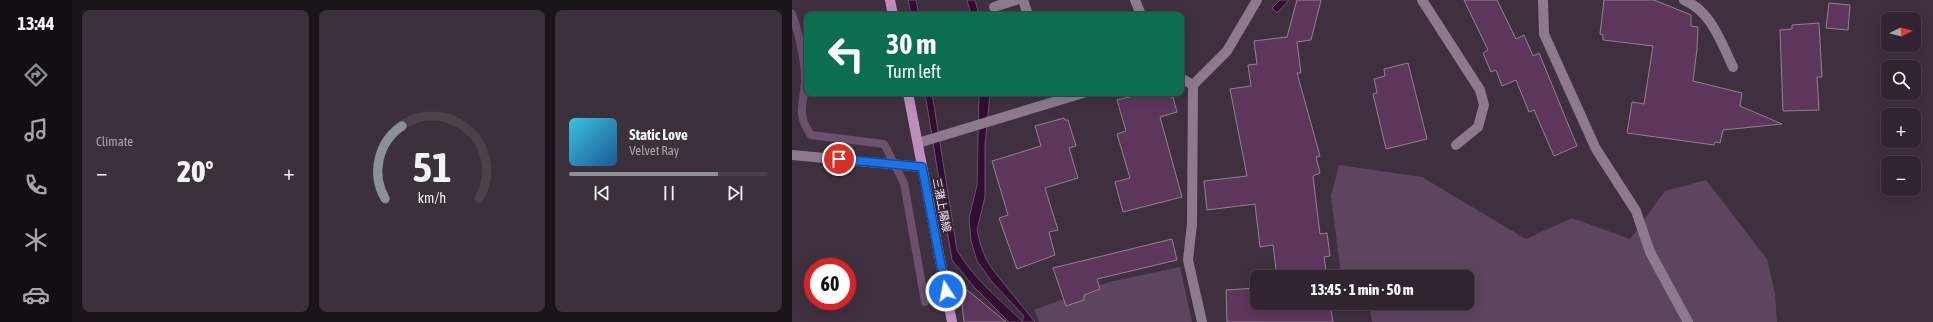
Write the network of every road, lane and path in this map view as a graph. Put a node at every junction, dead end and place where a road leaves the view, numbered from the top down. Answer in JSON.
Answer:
{"nodes":[{"id":1,"x":890,"y":0,"type":"edge"},
{"id":2,"x":1016,"y":0,"type":"edge"},
{"id":3,"x":1023,"y":0,"type":"edge"},
{"id":4,"x":1136,"y":0,"type":"edge"},
{"id":5,"x":1257,"y":0,"type":"edge"},
{"id":6,"x":1422,"y":0,"type":"edge"},
{"id":7,"x":1543,"y":0,"type":"edge"},
{"id":8,"x":1684,"y":0,"type":"edge"},
{"id":9,"x":994,"y":7,"type":"dead end"},
{"id":10,"x":892,"y":12,"type":"edge"},
{"id":11,"x":1027,"y":12,"type":"edge"},
{"id":12,"x":1140,"y":12,"type":"edge"},
{"id":13,"x":1733,"y":67,"type":"dead end"},
{"id":14,"x":1184,"y":80,"type":"edge"},
{"id":15,"x":1193,"y":85,"type":"junction"},
{"id":16,"x":909,"y":96,"type":"edge"},
{"id":17,"x":1054,"y":97,"type":"edge"},
{"id":18,"x":918,"y":143,"type":"junction"},
{"id":19,"x":1456,"y":145,"type":"dead end"},
{"id":20,"x":792,"y":155,"type":"edge"},
{"id":21,"x":922,"y":167,"type":"junction"},
{"id":22,"x":952,"y":322,"type":"edge"},
{"id":23,"x":1202,"y":322,"type":"edge"},
{"id":24,"x":1688,"y":322,"type":"edge"}],
"edges":[{"from":1,"to":10,"type":"main road"},
{"from":2,"to":9,"type":"street"},
{"from":3,"to":11,"type":"street"},
{"from":4,"to":12,"type":"street"},
{"from":5,"to":15,"type":"street"},
{"from":6,"to":19,"type":"street"},
{"from":7,"to":24,"type":"street"},
{"from":8,"to":13,"type":"street"},
{"from":14,"to":15,"type":"street"},
{"from":15,"to":23,"type":"street"},
{"from":16,"to":18,"type":"main road","name":"三潴上陽線"},
{"from":17,"to":18,"type":"street"},
{"from":18,"to":21,"type":"main road","name":"三潴上陽線"},
{"from":20,"to":21,"type":"street"},
{"from":21,"to":22,"type":"main road","name":"三潴上陽線"}]}
